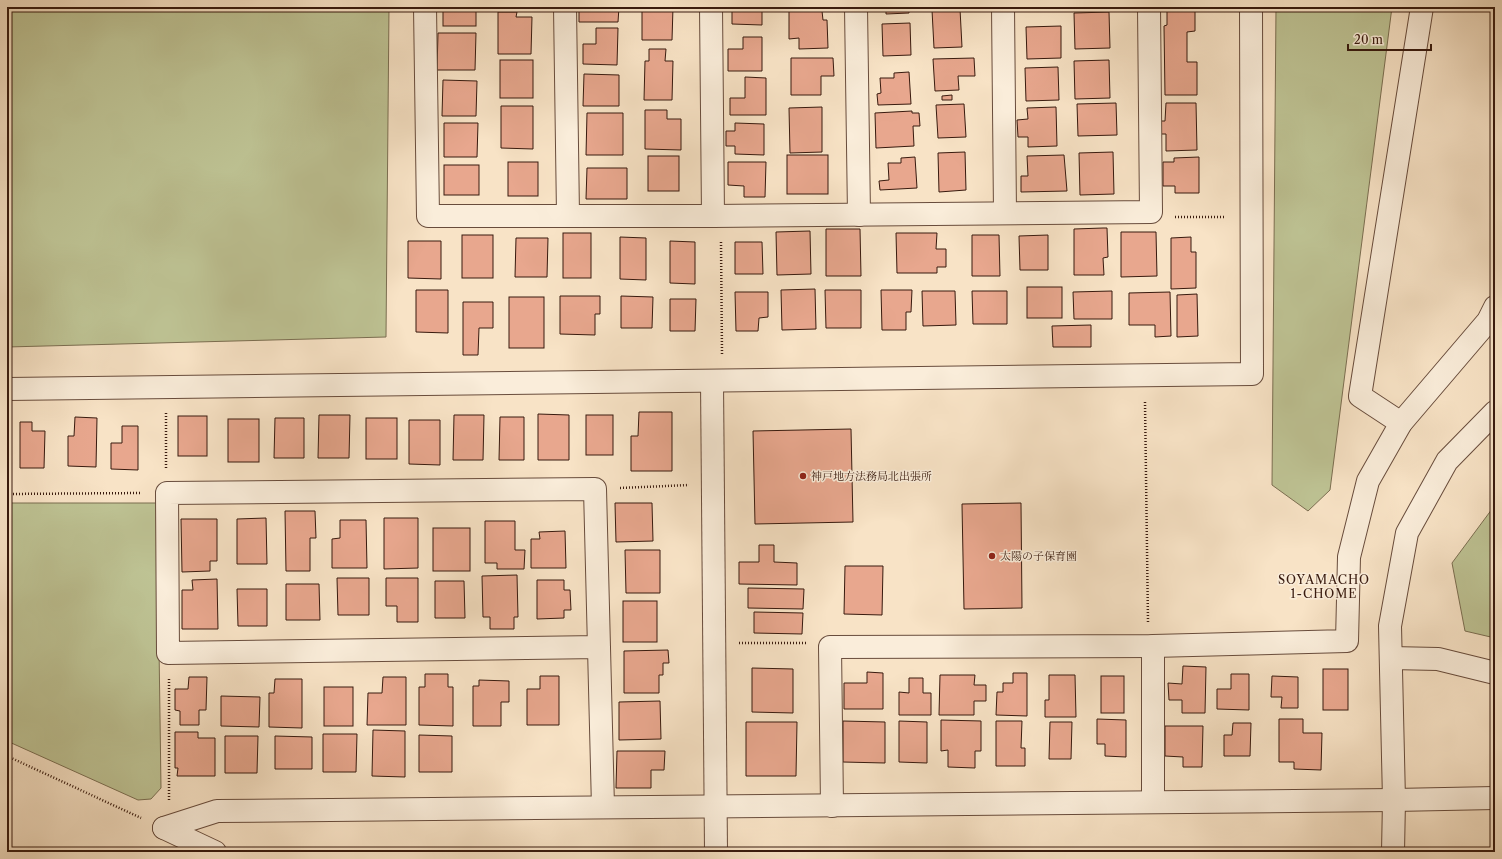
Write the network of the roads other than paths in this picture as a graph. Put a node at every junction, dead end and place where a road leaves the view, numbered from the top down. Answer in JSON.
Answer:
{"nodes":[{"id":1,"x":426,"y":7,"type":"edge"},
{"id":2,"x":565,"y":7,"type":"edge"},
{"id":3,"x":711,"y":7,"type":"edge"},
{"id":4,"x":856,"y":7,"type":"edge"},
{"id":5,"x":1003,"y":7,"type":"edge"},
{"id":6,"x":1149,"y":7,"type":"edge"},
{"id":7,"x":1251,"y":7,"type":"edge"},
{"id":8,"x":1422,"y":7,"type":"edge"},
{"id":9,"x":1005,"y":213,"type":"junction"},
{"id":10,"x":859,"y":215,"type":"junction"},
{"id":11,"x":568,"y":216,"type":"junction"},
{"id":12,"x":713,"y":216,"type":"junction"},
{"id":13,"x":1495,"y":307,"type":"edge"},
{"id":14,"x":712,"y":381,"type":"junction"},
{"id":15,"x":7,"y":389,"type":"edge"},
{"id":16,"x":1495,"y":412,"type":"edge"},
{"id":17,"x":1401,"y":423,"type":"junction"},
{"id":18,"x":1153,"y":646,"type":"junction"},
{"id":19,"x":599,"y":647,"type":"junction"},
{"id":20,"x":1391,"y":658,"type":"junction"},
{"id":21,"x":1495,"y":673,"type":"edge"},
{"id":22,"x":1495,"y":798,"type":"edge"},
{"id":23,"x":1394,"y":800,"type":"junction"},
{"id":24,"x":1154,"y":802,"type":"junction"},
{"id":25,"x":715,"y":806,"type":"junction"},
{"id":26,"x":832,"y":806,"type":"junction"},
{"id":27,"x":603,"y":807,"type":"junction"},
{"id":28,"x":216,"y":852,"type":"edge"},
{"id":29,"x":716,"y":852,"type":"edge"},
{"id":30,"x":1393,"y":852,"type":"edge"}],
"edges":[{"from":1,"to":11,"type":"street"},
{"from":2,"to":11,"type":"street"},
{"from":3,"to":12,"type":"street"},
{"from":4,"to":10,"type":"street"},
{"from":5,"to":9,"type":"street"},
{"from":6,"to":9,"type":"street"},
{"from":7,"to":14,"type":"street"},
{"from":8,"to":17,"type":"street"},
{"from":9,"to":10,"type":"street"},
{"from":10,"to":12,"type":"street"},
{"from":11,"to":12,"type":"street"},
{"from":13,"to":17,"type":"street"},
{"from":14,"to":15,"type":"street"},
{"from":14,"to":25,"type":"street"},
{"from":16,"to":20,"type":"street"},
{"from":17,"to":18,"type":"street"},
{"from":18,"to":24,"type":"street"},
{"from":18,"to":26,"type":"street"},
{"from":19,"to":19,"type":"street"},
{"from":19,"to":27,"type":"street"},
{"from":20,"to":21,"type":"street"},
{"from":20,"to":23,"type":"street"},
{"from":22,"to":23,"type":"street"},
{"from":23,"to":24,"type":"street"},
{"from":23,"to":30,"type":"street"},
{"from":24,"to":26,"type":"street"},
{"from":25,"to":26,"type":"street"},
{"from":25,"to":27,"type":"street"},
{"from":25,"to":29,"type":"street"},
{"from":27,"to":28,"type":"street"}]}
